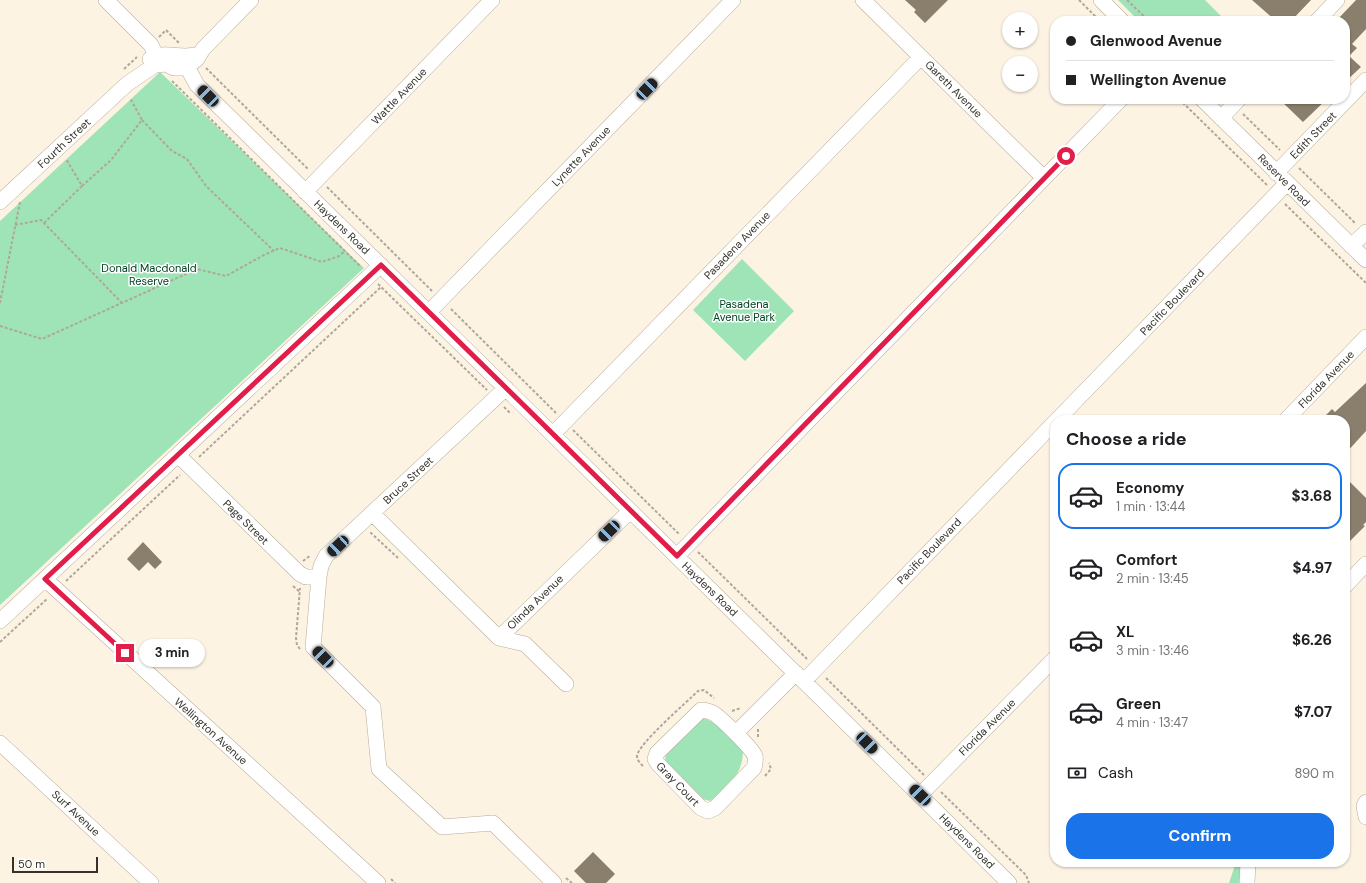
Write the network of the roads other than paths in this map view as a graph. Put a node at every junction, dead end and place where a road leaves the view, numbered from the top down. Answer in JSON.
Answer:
{"nodes":[{"id":1,"x":106,"y":0,"type":"edge"},
{"id":2,"x":251,"y":0,"type":"edge"},
{"id":3,"x":492,"y":0,"type":"edge"},
{"id":4,"x":733,"y":0,"type":"edge"},
{"id":5,"x":863,"y":0,"type":"edge"},
{"id":6,"x":1101,"y":0,"type":"edge"},
{"id":7,"x":1337,"y":0,"type":"edge"},
{"id":8,"x":1117,"y":16,"type":"edge"},
{"id":9,"x":1321,"y":16,"type":"edge"},
{"id":10,"x":921,"y":57,"type":"junction"},
{"id":11,"x":158,"y":60,"type":"junction"},
{"id":12,"x":186,"y":62,"type":"junction"},
{"id":13,"x":1366,"y":80,"type":"edge"},
{"id":14,"x":1350,"y":96,"type":"edge"},
{"id":15,"x":1116,"y":104,"type":"edge"},
{"id":16,"x":1207,"y":104,"type":"edge"},
{"id":17,"x":1234,"y":104,"type":"edge"},
{"id":18,"x":1343,"y":104,"type":"edge"},
{"id":19,"x":1221,"y":118,"type":"junction"},
{"id":20,"x":1276,"y":172,"type":"junction"},
{"id":21,"x":1044,"y":178,"type":"junction"},
{"id":22,"x":1287,"y":183,"type":"junction"},
{"id":23,"x":305,"y":192,"type":"junction"},
{"id":24,"x":0,"y":202,"type":"edge"},
{"id":25,"x":1366,"y":232,"type":"edge"},
{"id":26,"x":1352,"y":246,"type":"junction"},
{"id":27,"x":1366,"y":260,"type":"edge"},
{"id":28,"x":381,"y":265,"type":"junction"},
{"id":29,"x":429,"y":312,"type":"junction"},
{"id":30,"x":1366,"y":337,"type":"edge"},
{"id":31,"x":506,"y":388,"type":"junction"},
{"id":32,"x":1062,"y":415,"type":"edge"},
{"id":33,"x":1291,"y":415,"type":"edge"},
{"id":34,"x":1050,"y":427,"type":"edge"},
{"id":35,"x":553,"y":434,"type":"junction"},
{"id":36,"x":178,"y":456,"type":"junction"},
{"id":37,"x":630,"y":511,"type":"junction"},
{"id":38,"x":372,"y":514,"type":"junction"},
{"id":39,"x":677,"y":556,"type":"junction"},
{"id":40,"x":1366,"y":564,"type":"edge"},
{"id":41,"x":319,"y":577,"type":"junction"},
{"id":42,"x":45,"y":579,"type":"junction"},
{"id":43,"x":1350,"y":581,"type":"edge"},
{"id":44,"x":0,"y":621,"type":"edge"},
{"id":45,"x":499,"y":638,"type":"junction"},
{"id":46,"x":1050,"y":663,"type":"edge"},
{"id":47,"x":800,"y":677,"type":"junction"},
{"id":48,"x":566,"y":684,"type":"dead end"},
{"id":49,"x":736,"y":733,"type":"junction"},
{"id":50,"x":0,"y":743,"type":"edge"},
{"id":51,"x":920,"y":795,"type":"junction"},
{"id":52,"x":1366,"y":802,"type":"edge"},
{"id":53,"x":1366,"y":817,"type":"edge"},
{"id":54,"x":1248,"y":867,"type":"edge"},
{"id":55,"x":560,"y":880,"type":"edge"},
{"id":56,"x":151,"y":883,"type":"edge"},
{"id":57,"x":378,"y":883,"type":"edge"},
{"id":58,"x":1009,"y":883,"type":"edge"},
{"id":59,"x":1248,"y":883,"type":"edge"}],
"edges":[{"from":1,"to":11,"type":"street"},
{"from":2,"to":12,"type":"street"},
{"from":3,"to":23,"type":"street","name":"Wattle Avenue"},
{"from":4,"to":29,"type":"street","name":"Lynette Avenue"},
{"from":5,"to":10,"type":"street","name":"Gareth Avenue"},
{"from":6,"to":8,"type":"street"},
{"from":7,"to":9,"type":"street"},
{"from":10,"to":21,"type":"street","name":"Gareth Avenue"},
{"from":10,"to":35,"type":"street","name":"Pasadena Avenue"},
{"from":11,"to":12,"type":"street"},
{"from":11,"to":24,"type":"street","name":"Fourth Street"},
{"from":12,"to":23,"type":"street","name":"Haydens Road"},
{"from":13,"to":14,"type":"street","name":"Edith Street"},
{"from":15,"to":21,"type":"street"},
{"from":16,"to":19,"type":"street","name":"Reserve Road"},
{"from":17,"to":19,"type":"street"},
{"from":18,"to":20,"type":"street","name":"Edith Street"},
{"from":19,"to":20,"type":"street","name":"Reserve Road"},
{"from":20,"to":22,"type":"street","name":"Reserve Road"},
{"from":21,"to":39,"type":"street"},
{"from":22,"to":26,"type":"street","name":"Reserve Road"},
{"from":22,"to":32,"type":"street","name":"Pacific Boulevard"},
{"from":23,"to":28,"type":"street","name":"Haydens Road"},
{"from":25,"to":26,"type":"street"},
{"from":26,"to":27,"type":"street","name":"Reserve Road"},
{"from":28,"to":29,"type":"street","name":"Haydens Road"},
{"from":28,"to":36,"type":"street"},
{"from":29,"to":31,"type":"street","name":"Haydens Road"},
{"from":30,"to":33,"type":"street","name":"Florida Avenue"},
{"from":31,"to":35,"type":"street","name":"Haydens Road"},
{"from":31,"to":38,"type":"street","name":"Bruce Street"},
{"from":34,"to":47,"type":"street","name":"Pacific Boulevard"},
{"from":35,"to":37,"type":"street","name":"Haydens Road"},
{"from":36,"to":41,"type":"street","name":"Page Street"},
{"from":36,"to":42,"type":"street"},
{"from":37,"to":39,"type":"street","name":"Haydens Road"},
{"from":37,"to":45,"type":"street","name":"Olinda Avenue"},
{"from":38,"to":41,"type":"street","name":"Bruce Street"},
{"from":38,"to":45,"type":"street","name":"Olinda Avenue"},
{"from":39,"to":47,"type":"street","name":"Haydens Road"},
{"from":40,"to":43,"type":"street"},
{"from":41,"to":55,"type":"street","name":"Bruce Street"},
{"from":42,"to":44,"type":"street"},
{"from":42,"to":57,"type":"street","name":"Wellington Avenue"},
{"from":45,"to":48,"type":"street"},
{"from":46,"to":51,"type":"street","name":"Florida Avenue"},
{"from":47,"to":49,"type":"street"},
{"from":47,"to":51,"type":"street","name":"Haydens Road"},
{"from":49,"to":49,"type":"street","name":"Gray Court"},
{"from":50,"to":56,"type":"street","name":"Surf Avenue"},
{"from":51,"to":58,"type":"street","name":"Haydens Road"},
{"from":52,"to":53,"type":"street"},
{"from":54,"to":59,"type":"street"}]}
